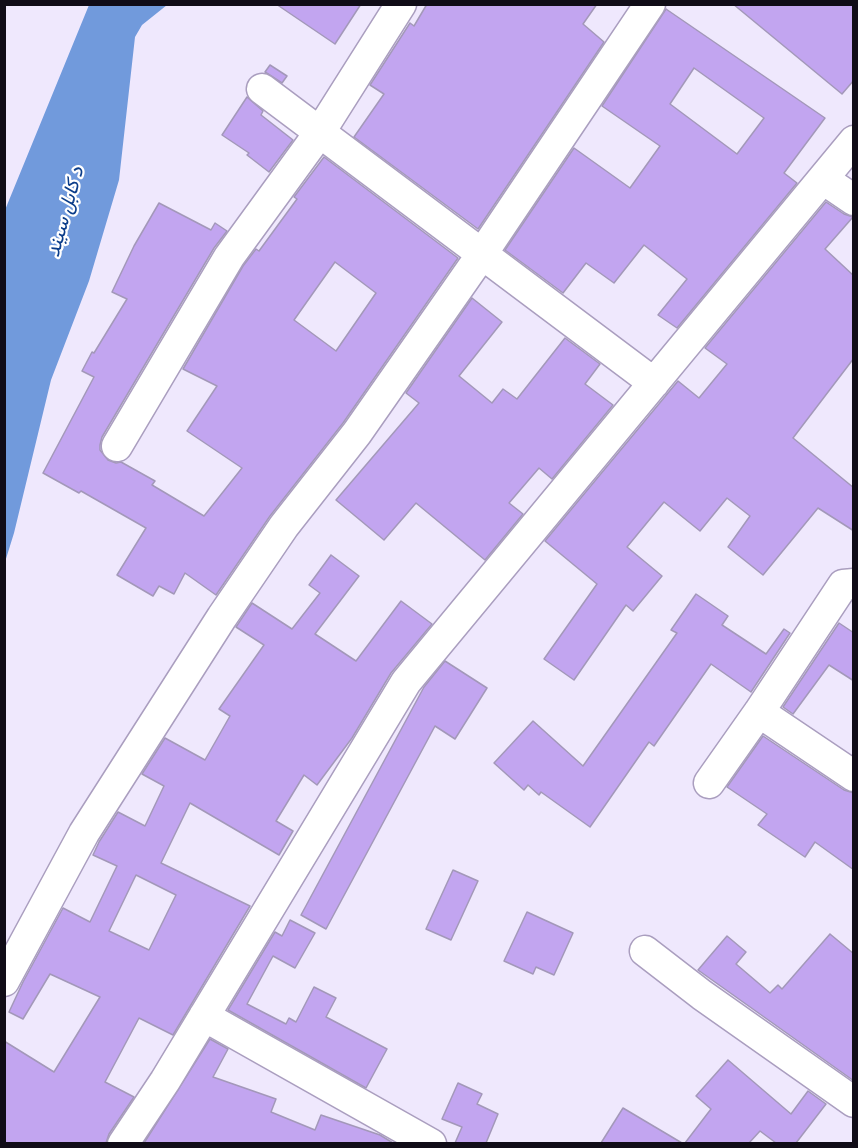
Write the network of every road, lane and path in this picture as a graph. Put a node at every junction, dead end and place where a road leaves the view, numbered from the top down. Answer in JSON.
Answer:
{"nodes":[{"id":1,"x":400,"y":4,"type":"edge"},
{"id":2,"x":650,"y":4,"type":"edge"},
{"id":3,"x":262,"y":89,"type":"dead end"},
{"id":4,"x":320,"y":132,"type":"junction"},
{"id":5,"x":854,"y":141,"type":"edge"},
{"id":6,"x":824,"y":178,"type":"junction"},
{"id":7,"x":854,"y":200,"type":"edge"},
{"id":8,"x":482,"y":254,"type":"junction"},
{"id":9,"x":654,"y":383,"type":"junction"},
{"id":10,"x":117,"y":446,"type":"dead end"},
{"id":11,"x":854,"y":584,"type":"edge"},
{"id":12,"x":759,"y":712,"type":"junction"},
{"id":13,"x":854,"y":776,"type":"edge"},
{"id":14,"x":709,"y":783,"type":"dead end"},
{"id":15,"x":645,"y":951,"type":"dead end"},
{"id":16,"x":4,"y":981,"type":"edge"},
{"id":17,"x":204,"y":1016,"type":"junction"},
{"id":18,"x":854,"y":1102,"type":"edge"},
{"id":19,"x":123,"y":1143,"type":"edge"},
{"id":20,"x":431,"y":1143,"type":"edge"}],
"edges":[{"from":1,"to":4,"type":"street"},
{"from":2,"to":8,"type":"street"},
{"from":3,"to":4,"type":"street"},
{"from":4,"to":8,"type":"street"},
{"from":4,"to":10,"type":"street"},
{"from":5,"to":6,"type":"street"},
{"from":6,"to":7,"type":"street"},
{"from":6,"to":9,"type":"street"},
{"from":8,"to":9,"type":"street"},
{"from":8,"to":16,"type":"street"},
{"from":9,"to":17,"type":"street"},
{"from":11,"to":12,"type":"street"},
{"from":12,"to":13,"type":"street"},
{"from":12,"to":14,"type":"street"},
{"from":15,"to":18,"type":"street"},
{"from":17,"to":19,"type":"street"},
{"from":17,"to":20,"type":"street"}]}
